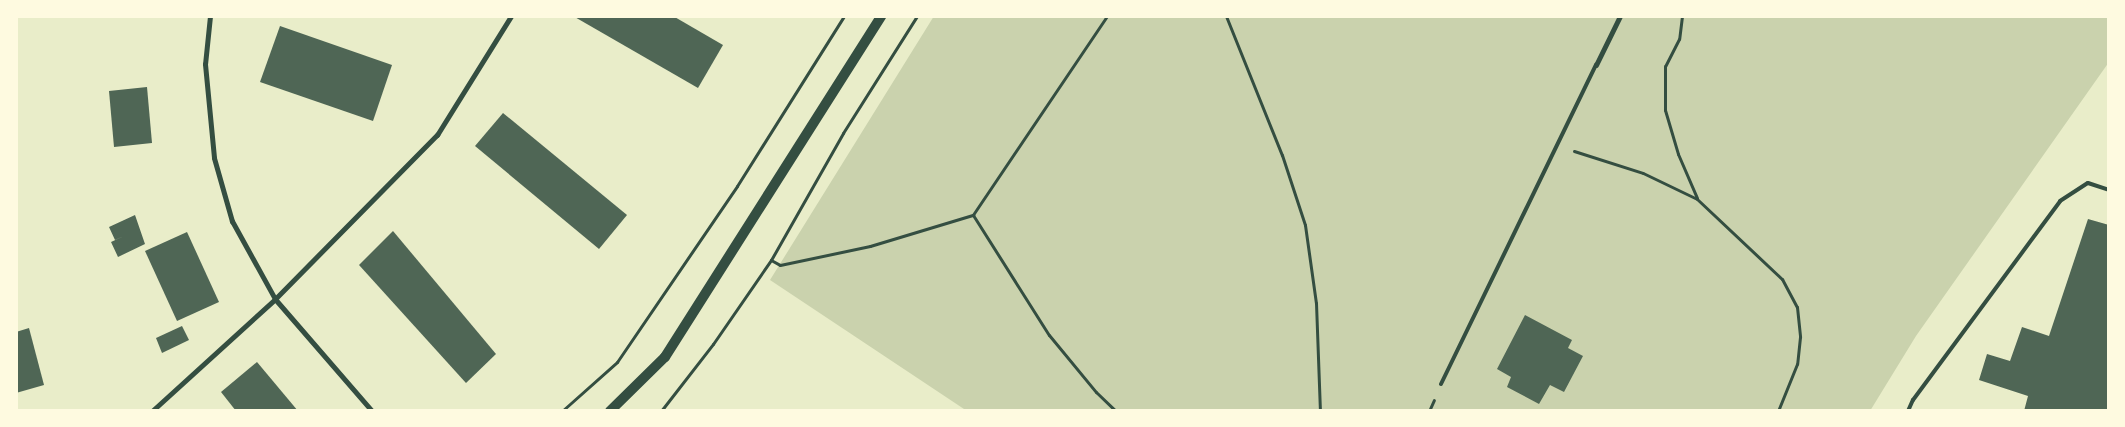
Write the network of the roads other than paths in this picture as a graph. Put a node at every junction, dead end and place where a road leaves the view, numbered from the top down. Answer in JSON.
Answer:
{"nodes":[{"id":1,"x":210,"y":16,"type":"edge"},
{"id":2,"x":511,"y":16,"type":"edge"},
{"id":3,"x":882,"y":16,"type":"edge"},
{"id":4,"x":1620,"y":16,"type":"edge"},
{"id":5,"x":1596,"y":65,"type":"joint"},
{"id":6,"x":2109,"y":190,"type":"edge"},
{"id":7,"x":275,"y":299,"type":"junction"},
{"id":8,"x":1441,"y":384,"type":"dead end"},
{"id":9,"x":152,"y":411,"type":"edge"},
{"id":10,"x":372,"y":411,"type":"edge"},
{"id":11,"x":610,"y":411,"type":"edge"},
{"id":12,"x":1908,"y":411,"type":"edge"}],
"edges":[{"from":1,"to":7,"type":"street"},
{"from":2,"to":7,"type":"street"},
{"from":3,"to":11,"type":"main road"},
{"from":4,"to":5,"type":"street"},
{"from":5,"to":8,"type":"lane"},
{"from":6,"to":12,"type":"lane"},
{"from":7,"to":9,"type":"street"},
{"from":7,"to":10,"type":"street"}]}
